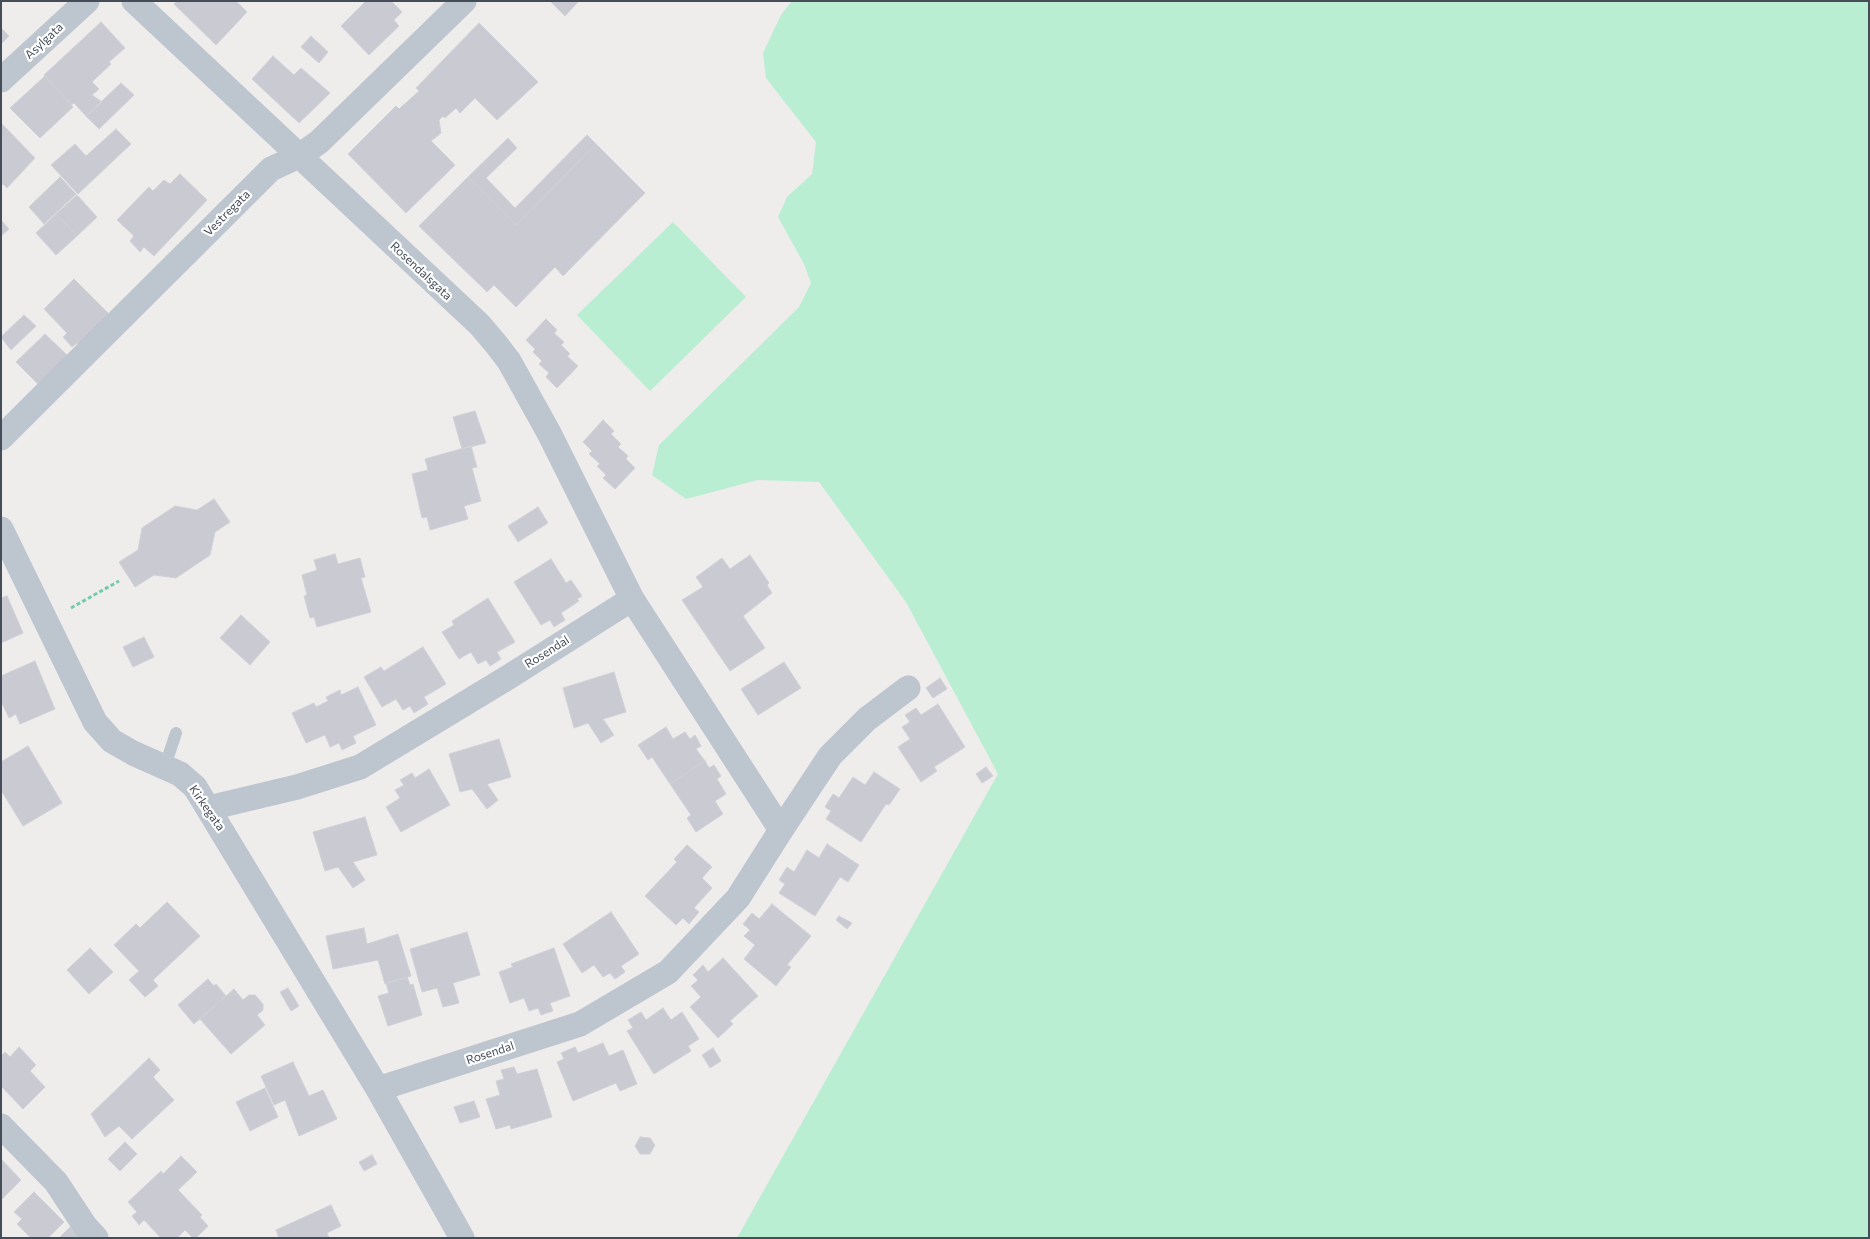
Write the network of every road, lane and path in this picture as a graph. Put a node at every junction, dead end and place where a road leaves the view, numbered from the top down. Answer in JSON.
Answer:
{"nodes":[{"id":1,"x":87,"y":1,"type":"edge"},
{"id":2,"x":134,"y":1,"type":"edge"},
{"id":3,"x":464,"y":1,"type":"edge"},
{"id":4,"x":1,"y":80,"type":"edge"},
{"id":5,"x":299,"y":156,"type":"junction"},
{"id":6,"x":1,"y":438,"type":"edge"},
{"id":7,"x":1,"y":529,"type":"edge"},
{"id":8,"x":119,"y":581,"type":"dead end"},
{"id":9,"x":632,"y":599,"type":"junction"},
{"id":10,"x":47,"y":622,"type":"junction"},
{"id":11,"x":908,"y":688,"type":"dead end"},
{"id":12,"x":176,"y":733,"type":"dead end"},
{"id":13,"x":164,"y":766,"type":"junction"},
{"id":14,"x":209,"y":808,"type":"junction"},
{"id":15,"x":781,"y":830,"type":"junction"},
{"id":16,"x":378,"y":1089,"type":"junction"},
{"id":17,"x":1,"y":1126,"type":"edge"},
{"id":18,"x":96,"y":1238,"type":"edge"},
{"id":19,"x":462,"y":1238,"type":"edge"}],
"edges":[{"from":1,"to":4,"type":"street","name":"Asylgata"},
{"from":2,"to":5,"type":"street","name":"Rosendalsgata"},
{"from":3,"to":5,"type":"street","name":"Vestregata"},
{"from":5,"to":6,"type":"street","name":"Vestregata"},
{"from":5,"to":9,"type":"street","name":"Rosendalsgata"},
{"from":7,"to":10,"type":"street","name":"Kirkegata"},
{"from":8,"to":10,"type":"path"},
{"from":9,"to":14,"type":"street","name":"Rosendal"},
{"from":9,"to":15,"type":"street"},
{"from":10,"to":13,"type":"street","name":"Kirkegata"},
{"from":11,"to":15,"type":"street","name":"Rosendal"},
{"from":12,"to":13,"type":"lane"},
{"from":13,"to":14,"type":"street","name":"Kirkegata"},
{"from":14,"to":16,"type":"street","name":"Kirkegata"},
{"from":15,"to":16,"type":"street","name":"Rosendal"},
{"from":16,"to":19,"type":"street"},
{"from":17,"to":18,"type":"street"}]}
